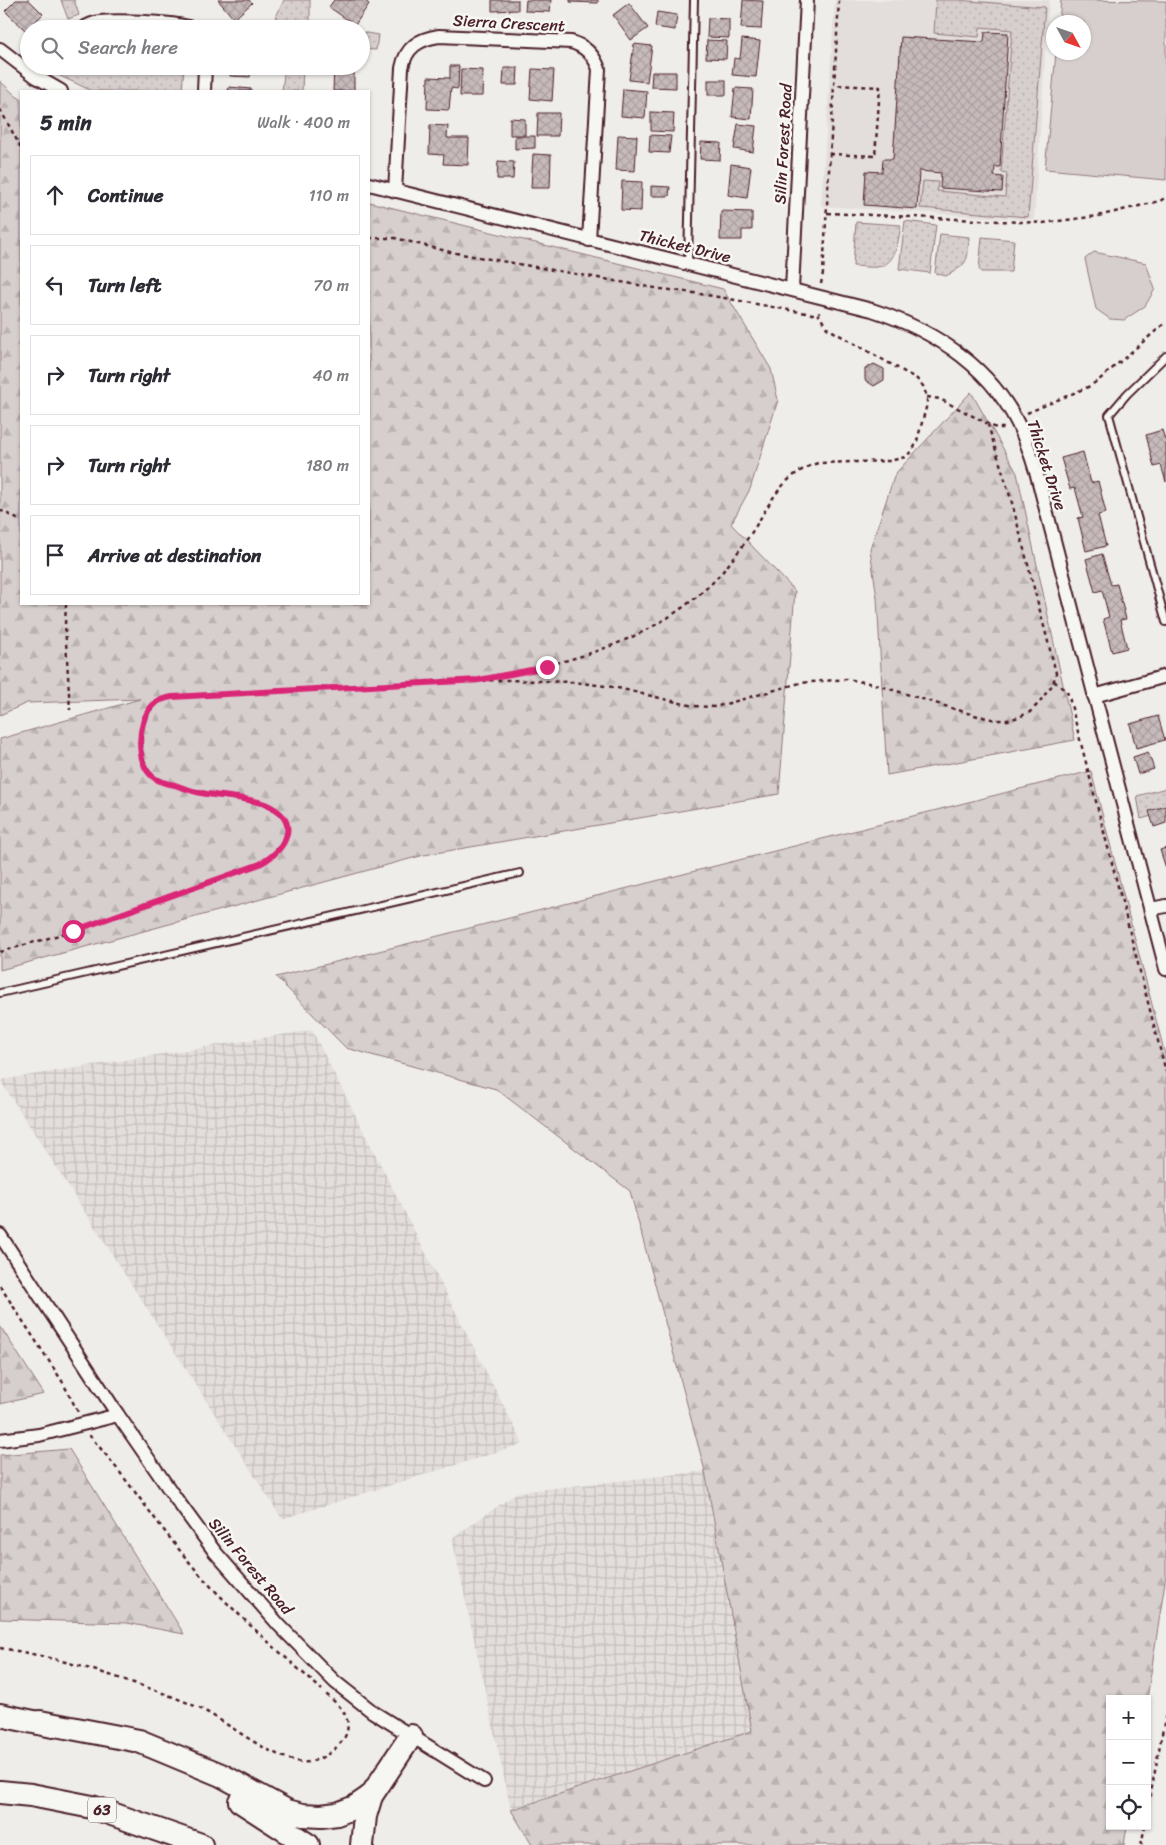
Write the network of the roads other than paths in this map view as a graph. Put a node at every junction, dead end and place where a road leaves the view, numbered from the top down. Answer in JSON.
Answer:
{"nodes":[{"id":1,"x":694,"y":0,"type":"edge"},
{"id":2,"x":806,"y":0,"type":"edge"},
{"id":3,"x":0,"y":49,"type":"edge"},
{"id":4,"x":20,"y":60,"type":"edge"},
{"id":5,"x":43,"y":75,"type":"edge"},
{"id":6,"x":205,"y":75,"type":"edge"},
{"id":7,"x":60,"y":90,"type":"edge"},
{"id":8,"x":204,"y":90,"type":"edge"},
{"id":9,"x":370,"y":184,"type":"edge"},
{"id":10,"x":395,"y":191,"type":"junction"},
{"id":11,"x":590,"y":240,"type":"junction"},
{"id":12,"x":688,"y":264,"type":"junction"},
{"id":13,"x":792,"y":289,"type":"junction"},
{"id":14,"x":1166,"y":356,"type":"edge"},
{"id":15,"x":1166,"y":622,"type":"edge"},
{"id":16,"x":1166,"y":676,"type":"edge"},
{"id":17,"x":1094,"y":696,"type":"junction"},
{"id":18,"x":520,"y":872,"type":"dead end"},
{"id":19,"x":1166,"y":906,"type":"edge"},
{"id":20,"x":1151,"y":909,"type":"junction"},
{"id":21,"x":1166,"y":969,"type":"edge"},
{"id":22,"x":0,"y":993,"type":"edge"},
{"id":23,"x":0,"y":1235,"type":"edge"},
{"id":24,"x":118,"y":1415,"type":"junction"},
{"id":25,"x":0,"y":1440,"type":"edge"},
{"id":26,"x":0,"y":1714,"type":"edge"},
{"id":27,"x":40,"y":1722,"type":"junction"},
{"id":28,"x":411,"y":1736,"type":"junction"},
{"id":29,"x":484,"y":1781,"type":"dead end"},
{"id":30,"x":0,"y":1792,"type":"edge"},
{"id":31,"x":371,"y":1796,"type":"junction"},
{"id":32,"x":201,"y":1845,"type":"edge"},
{"id":33,"x":308,"y":1845,"type":"edge"},
{"id":34,"x":362,"y":1845,"type":"edge"}],
"edges":[{"from":1,"to":12,"type":"lane"},
{"from":2,"to":13,"type":"street","name":"Silin Forest Road"},
{"from":3,"to":4,"type":"street"},
{"from":5,"to":7,"type":"street"},
{"from":6,"to":8,"type":"street"},
{"from":9,"to":10,"type":"street","name":"Thicket Drive"},
{"from":10,"to":11,"type":"street","name":"Thicket Drive"},
{"from":10,"to":11,"type":"street","name":"Sierra Crescent"},
{"from":11,"to":12,"type":"street","name":"Thicket Drive"},
{"from":12,"to":13,"type":"street","name":"Thicket Drive"},
{"from":13,"to":17,"type":"street","name":"Thicket Drive"},
{"from":14,"to":15,"type":"lane"},
{"from":16,"to":17,"type":"street"},
{"from":17,"to":20,"type":"street","name":"Thicket Drive"},
{"from":18,"to":22,"type":"lane"},
{"from":19,"to":20,"type":"street"},
{"from":20,"to":21,"type":"street","name":"Thicket Drive"},
{"from":23,"to":24,"type":"street","name":"Silin Forest Road"},
{"from":24,"to":25,"type":"street"},
{"from":24,"to":28,"type":"street","name":"Silin Forest Road"},
{"from":26,"to":27,"type":"highway"},
{"from":27,"to":31,"type":"highway"},
{"from":27,"to":33,"type":"highway"},
{"from":28,"to":29,"type":"street","name":"Silin Forest Road"},
{"from":28,"to":31,"type":"highway"},
{"from":30,"to":32,"type":"highway","number":"63"},
{"from":31,"to":34,"type":"highway"}]}
